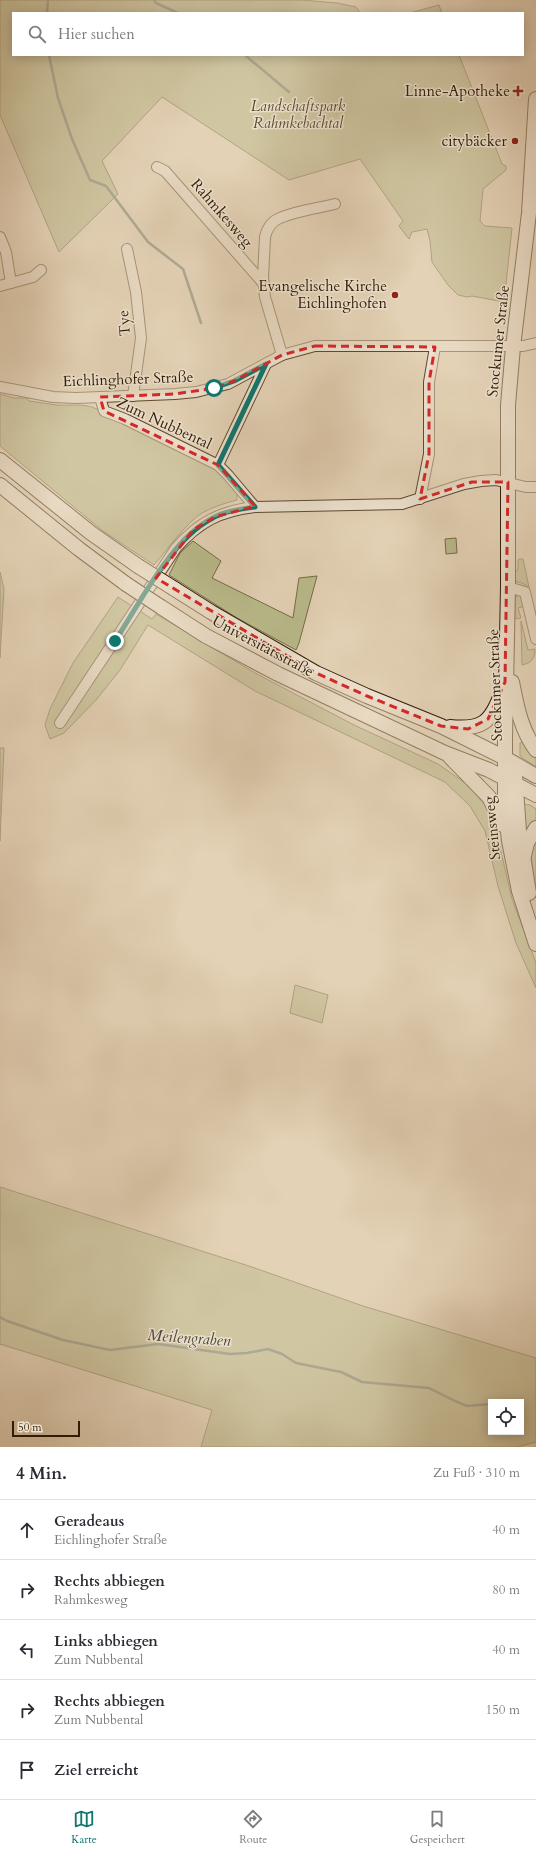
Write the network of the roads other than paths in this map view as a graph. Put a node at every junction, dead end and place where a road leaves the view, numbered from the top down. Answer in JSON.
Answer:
{"nodes":[{"id":1,"x":536,"y":99,"type":"edge"},
{"id":2,"x":157,"y":167,"type":"dead end"},
{"id":3,"x":534,"y":171,"type":"edge"},
{"id":4,"x":335,"y":204,"type":"dead end"},
{"id":5,"x":0,"y":237,"type":"edge"},
{"id":6,"x":127,"y":249,"type":"dead end"},
{"id":7,"x":41,"y":270,"type":"dead end"},
{"id":8,"x":11,"y":283,"type":"junction"},
{"id":9,"x":263,"y":283,"type":"junction"},
{"id":10,"x":0,"y":286,"type":"edge"},
{"id":11,"x":536,"y":343,"type":"edge"},
{"id":12,"x":435,"y":347,"type":"junction"},
{"id":13,"x":513,"y":347,"type":"junction"},
{"id":14,"x":282,"y":355,"type":"junction"},
{"id":15,"x":266,"y":364,"type":"junction"},
{"id":16,"x":0,"y":387,"type":"edge"},
{"id":17,"x":133,"y":396,"type":"junction"},
{"id":18,"x":100,"y":397,"type":"junction"},
{"id":19,"x":0,"y":460,"type":"edge"},
{"id":20,"x":218,"y":465,"type":"junction"},
{"id":21,"x":508,"y":482,"type":"junction"},
{"id":22,"x":536,"y":487,"type":"edge"},
{"id":23,"x":3,"y":490,"type":"edge"},
{"id":24,"x":420,"y":499,"type":"junction"},
{"id":25,"x":255,"y":507,"type":"junction"},
{"id":26,"x":508,"y":587,"type":"junction"},
{"id":27,"x":536,"y":639,"type":"edge"},
{"id":28,"x":509,"y":682,"type":"junction"},
{"id":29,"x":60,"y":723,"type":"dead end"},
{"id":30,"x":441,"y":726,"type":"junction"},
{"id":31,"x":536,"y":750,"type":"edge"},
{"id":32,"x":445,"y":752,"type":"junction"},
{"id":33,"x":510,"y":760,"type":"junction"},
{"id":34,"x":536,"y":776,"type":"edge"},
{"id":35,"x":510,"y":780,"type":"junction"},
{"id":36,"x":536,"y":795,"type":"edge"},
{"id":37,"x":536,"y":828,"type":"edge"},
{"id":38,"x":509,"y":841,"type":"junction"},
{"id":39,"x":523,"y":860,"type":"junction"},
{"id":40,"x":536,"y":921,"type":"edge"},
{"id":41,"x":536,"y":944,"type":"edge"}],
"edges":[{"from":1,"to":3,"type":"main road","name":"Stockumer Straße"},
{"from":2,"to":9,"type":"street","name":"Rahmkesweg"},
{"from":3,"to":13,"type":"main road","name":"Stockumer Straße"},
{"from":4,"to":9,"type":"street","name":"Rahmkesweg"},
{"from":5,"to":8,"type":"street"},
{"from":6,"to":17,"type":"street","name":"Tye"},
{"from":7,"to":8,"type":"street"},
{"from":8,"to":10,"type":"street"},
{"from":9,"to":14,"type":"street","name":"Rahmkesweg"},
{"from":11,"to":13,"type":"street","name":"Eichlinghofer Straße"},
{"from":12,"to":13,"type":"street","name":"Eichlinghofer Straße"},
{"from":12,"to":14,"type":"street","name":"Eichlinghofer Straße"},
{"from":12,"to":24,"type":"street"},
{"from":13,"to":21,"type":"main road","name":"Stockumer Straße"},
{"from":14,"to":15,"type":"street","name":"Eichlinghofer Straße"},
{"from":15,"to":17,"type":"street","name":"Eichlinghofer Straße"},
{"from":15,"to":20,"type":"street"},
{"from":16,"to":18,"type":"street","name":"Eichlinghofer Straße"},
{"from":17,"to":18,"type":"street","name":"Eichlinghofer Straße"},
{"from":18,"to":20,"type":"street","name":"Zum Nubbental"},
{"from":19,"to":30,"type":"main road","name":"Universitätsstraße","bridge":true},
{"from":20,"to":25,"type":"street","name":"Zum Nubbental"},
{"from":21,"to":22,"type":"street"},
{"from":21,"to":24,"type":"street"},
{"from":21,"to":26,"type":"main road","name":"Stockumer Straße"},
{"from":23,"to":32,"type":"main road","name":"Universitätsstraße","bridge":true},
{"from":24,"to":25,"type":"street"},
{"from":25,"to":29,"type":"street"},
{"from":26,"to":27,"type":"street"},
{"from":26,"to":28,"type":"main road","name":"Stockumer Straße"},
{"from":28,"to":30,"type":"main road","name":"Universitätsstraße"},
{"from":28,"to":31,"type":"main road"},
{"from":28,"to":33,"type":"main road","name":"Stockumer Straße"},
{"from":30,"to":33,"type":"main road","name":"Universitätsstraße"},
{"from":32,"to":35,"type":"main road","name":"Universitätsstraße"},
{"from":32,"to":38,"type":"main road"},
{"from":33,"to":34,"type":"main road","name":"Universitätsstraße"},
{"from":33,"to":35,"type":"main road","name":"Stockumer Straße"},
{"from":35,"to":36,"type":"main road","name":"Universitätsstraße"},
{"from":35,"to":38,"type":"main road","name":"Steinsweg"},
{"from":35,"to":39,"type":"main road","name":"Steinsweg"},
{"from":37,"to":39,"type":"main road"},
{"from":38,"to":41,"type":"main road","name":"Steinsweg"},
{"from":39,"to":40,"type":"main road","name":"Steinsweg"}]}
